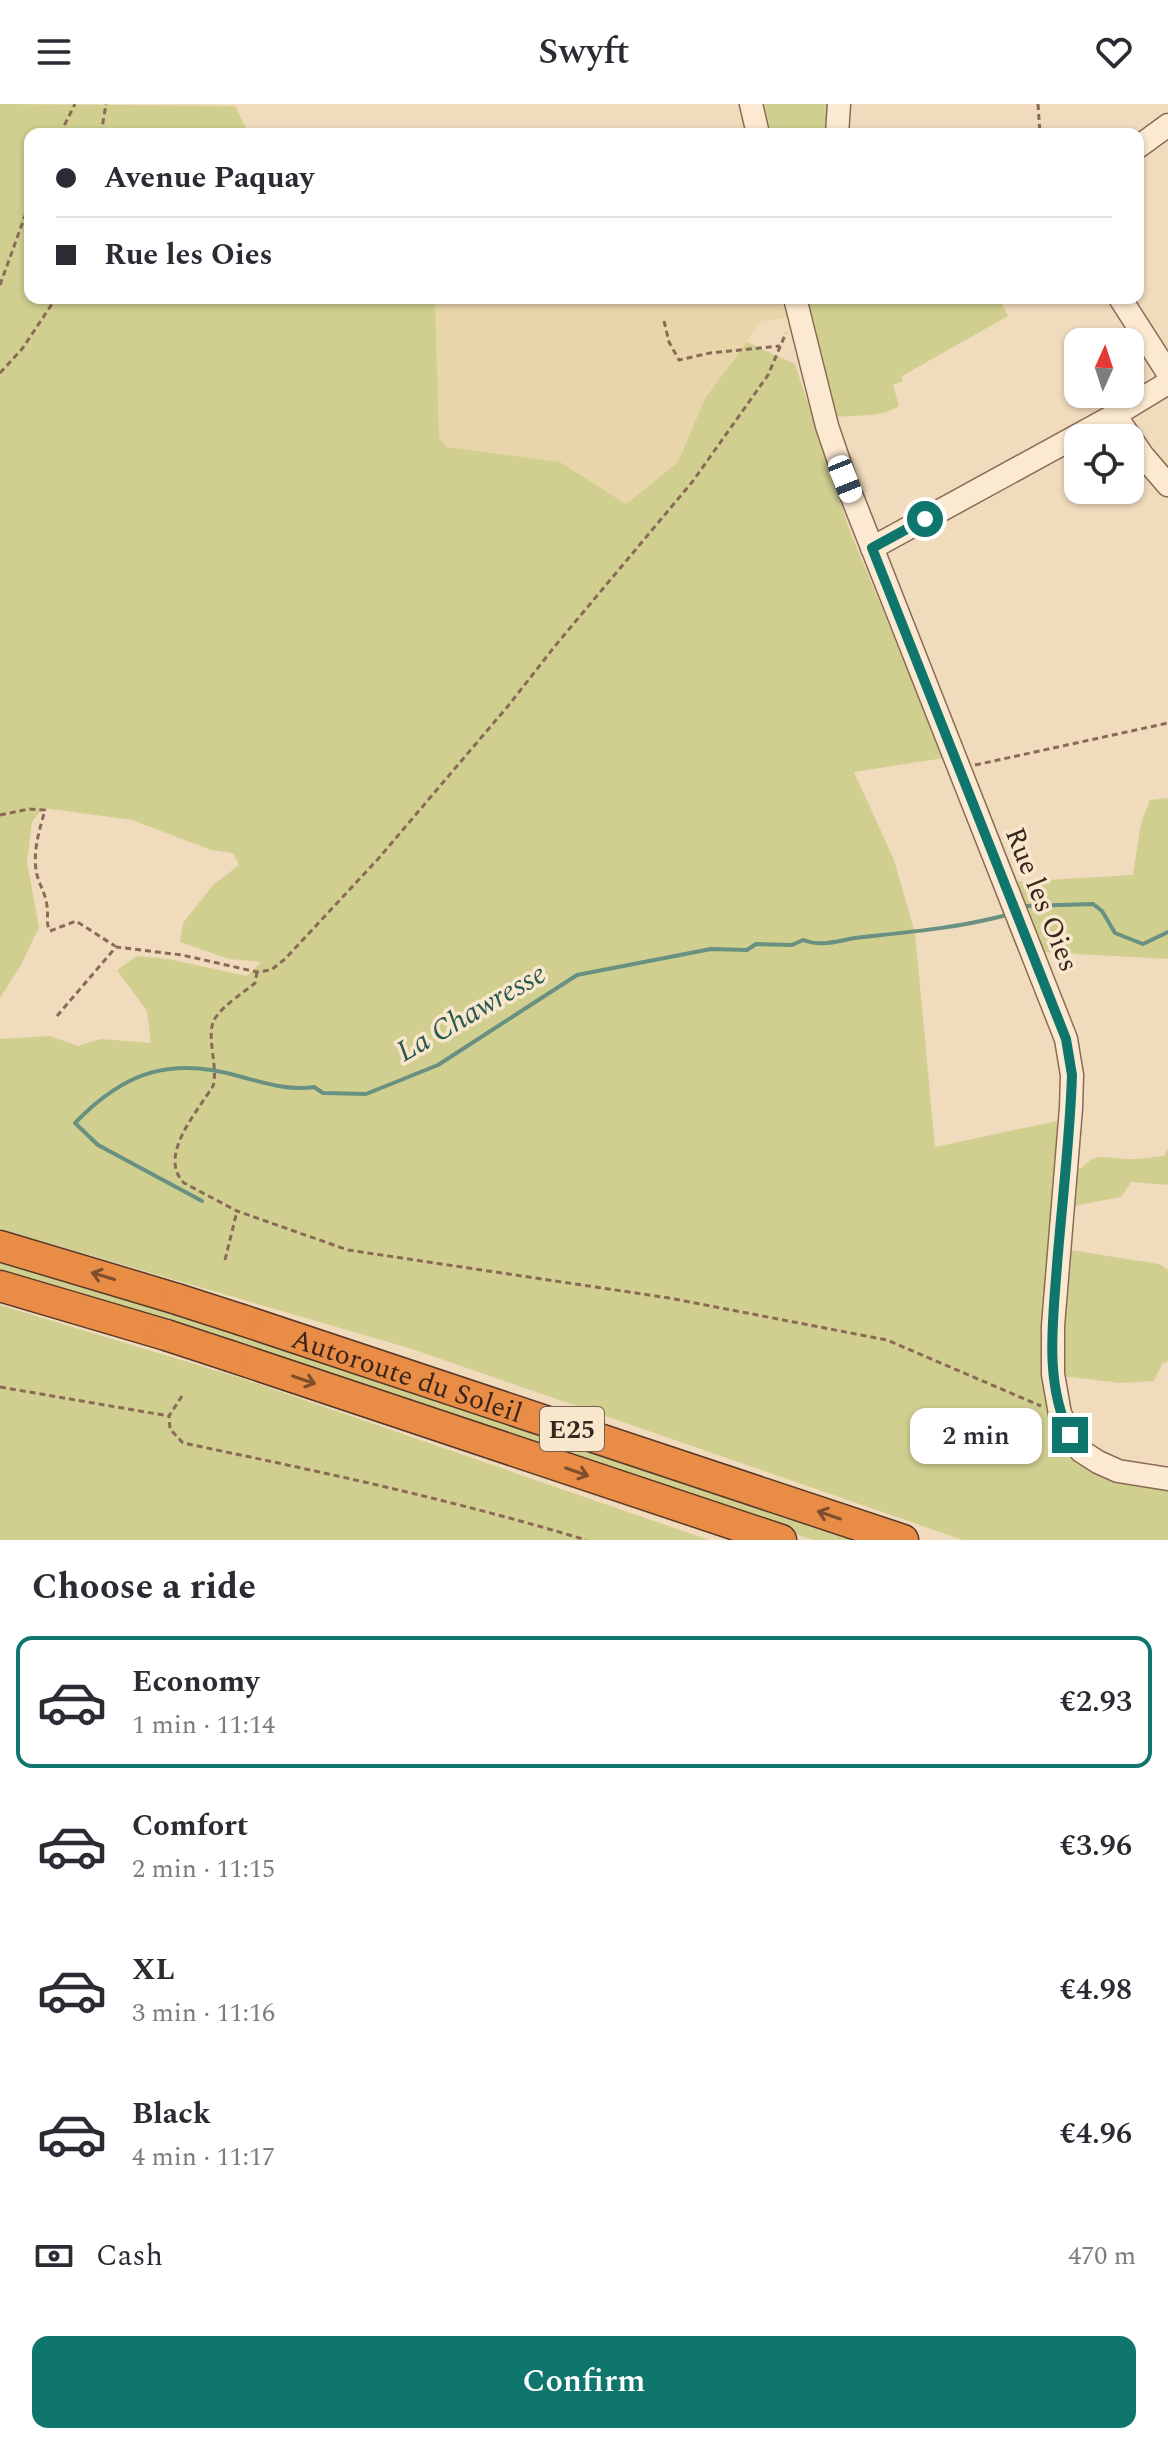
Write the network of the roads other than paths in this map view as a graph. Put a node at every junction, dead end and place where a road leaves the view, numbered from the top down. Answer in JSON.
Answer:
{"nodes":[{"id":1,"x":751,"y":104,"type":"edge"},
{"id":2,"x":839,"y":104,"type":"edge"},
{"id":3,"x":1168,"y":125,"type":"edge"},
{"id":4,"x":757,"y":128,"type":"edge"},
{"id":5,"x":837,"y":128,"type":"edge"},
{"id":6,"x":1144,"y":143,"type":"edge"},
{"id":7,"x":1124,"y":304,"type":"edge"},
{"id":8,"x":797,"y":306,"type":"edge"},
{"id":9,"x":1168,"y":373,"type":"edge"},
{"id":10,"x":1168,"y":383,"type":"edge"},
{"id":11,"x":1115,"y":415,"type":"junction"},
{"id":12,"x":1168,"y":485,"type":"edge"},
{"id":13,"x":872,"y":548,"type":"junction"},
{"id":14,"x":0,"y":1246,"type":"edge"},
{"id":15,"x":0,"y":1286,"type":"edge"},
{"id":16,"x":1168,"y":1479,"type":"edge"},
{"id":17,"x":781,"y":1540,"type":"edge"},
{"id":18,"x":903,"y":1540,"type":"edge"}],
"edges":[{"from":1,"to":4,"type":"street"},
{"from":2,"to":5,"type":"street"},
{"from":3,"to":6,"type":"street"},
{"from":7,"to":9,"type":"street"},
{"from":8,"to":13,"type":"street","name":"Rue les Oies"},
{"from":10,"to":11,"type":"street"},
{"from":11,"to":12,"type":"street"},
{"from":11,"to":13,"type":"street"},
{"from":13,"to":16,"type":"street","name":"Rue les Oies"},
{"from":18,"to":14,"type":"highway","name":"Autoroute du Soleil","number":"E25","one_way":true,"bridge":true},
{"from":15,"to":17,"type":"highway","name":"Autoroute du Soleil","number":"E25","one_way":true,"bridge":true}]}
